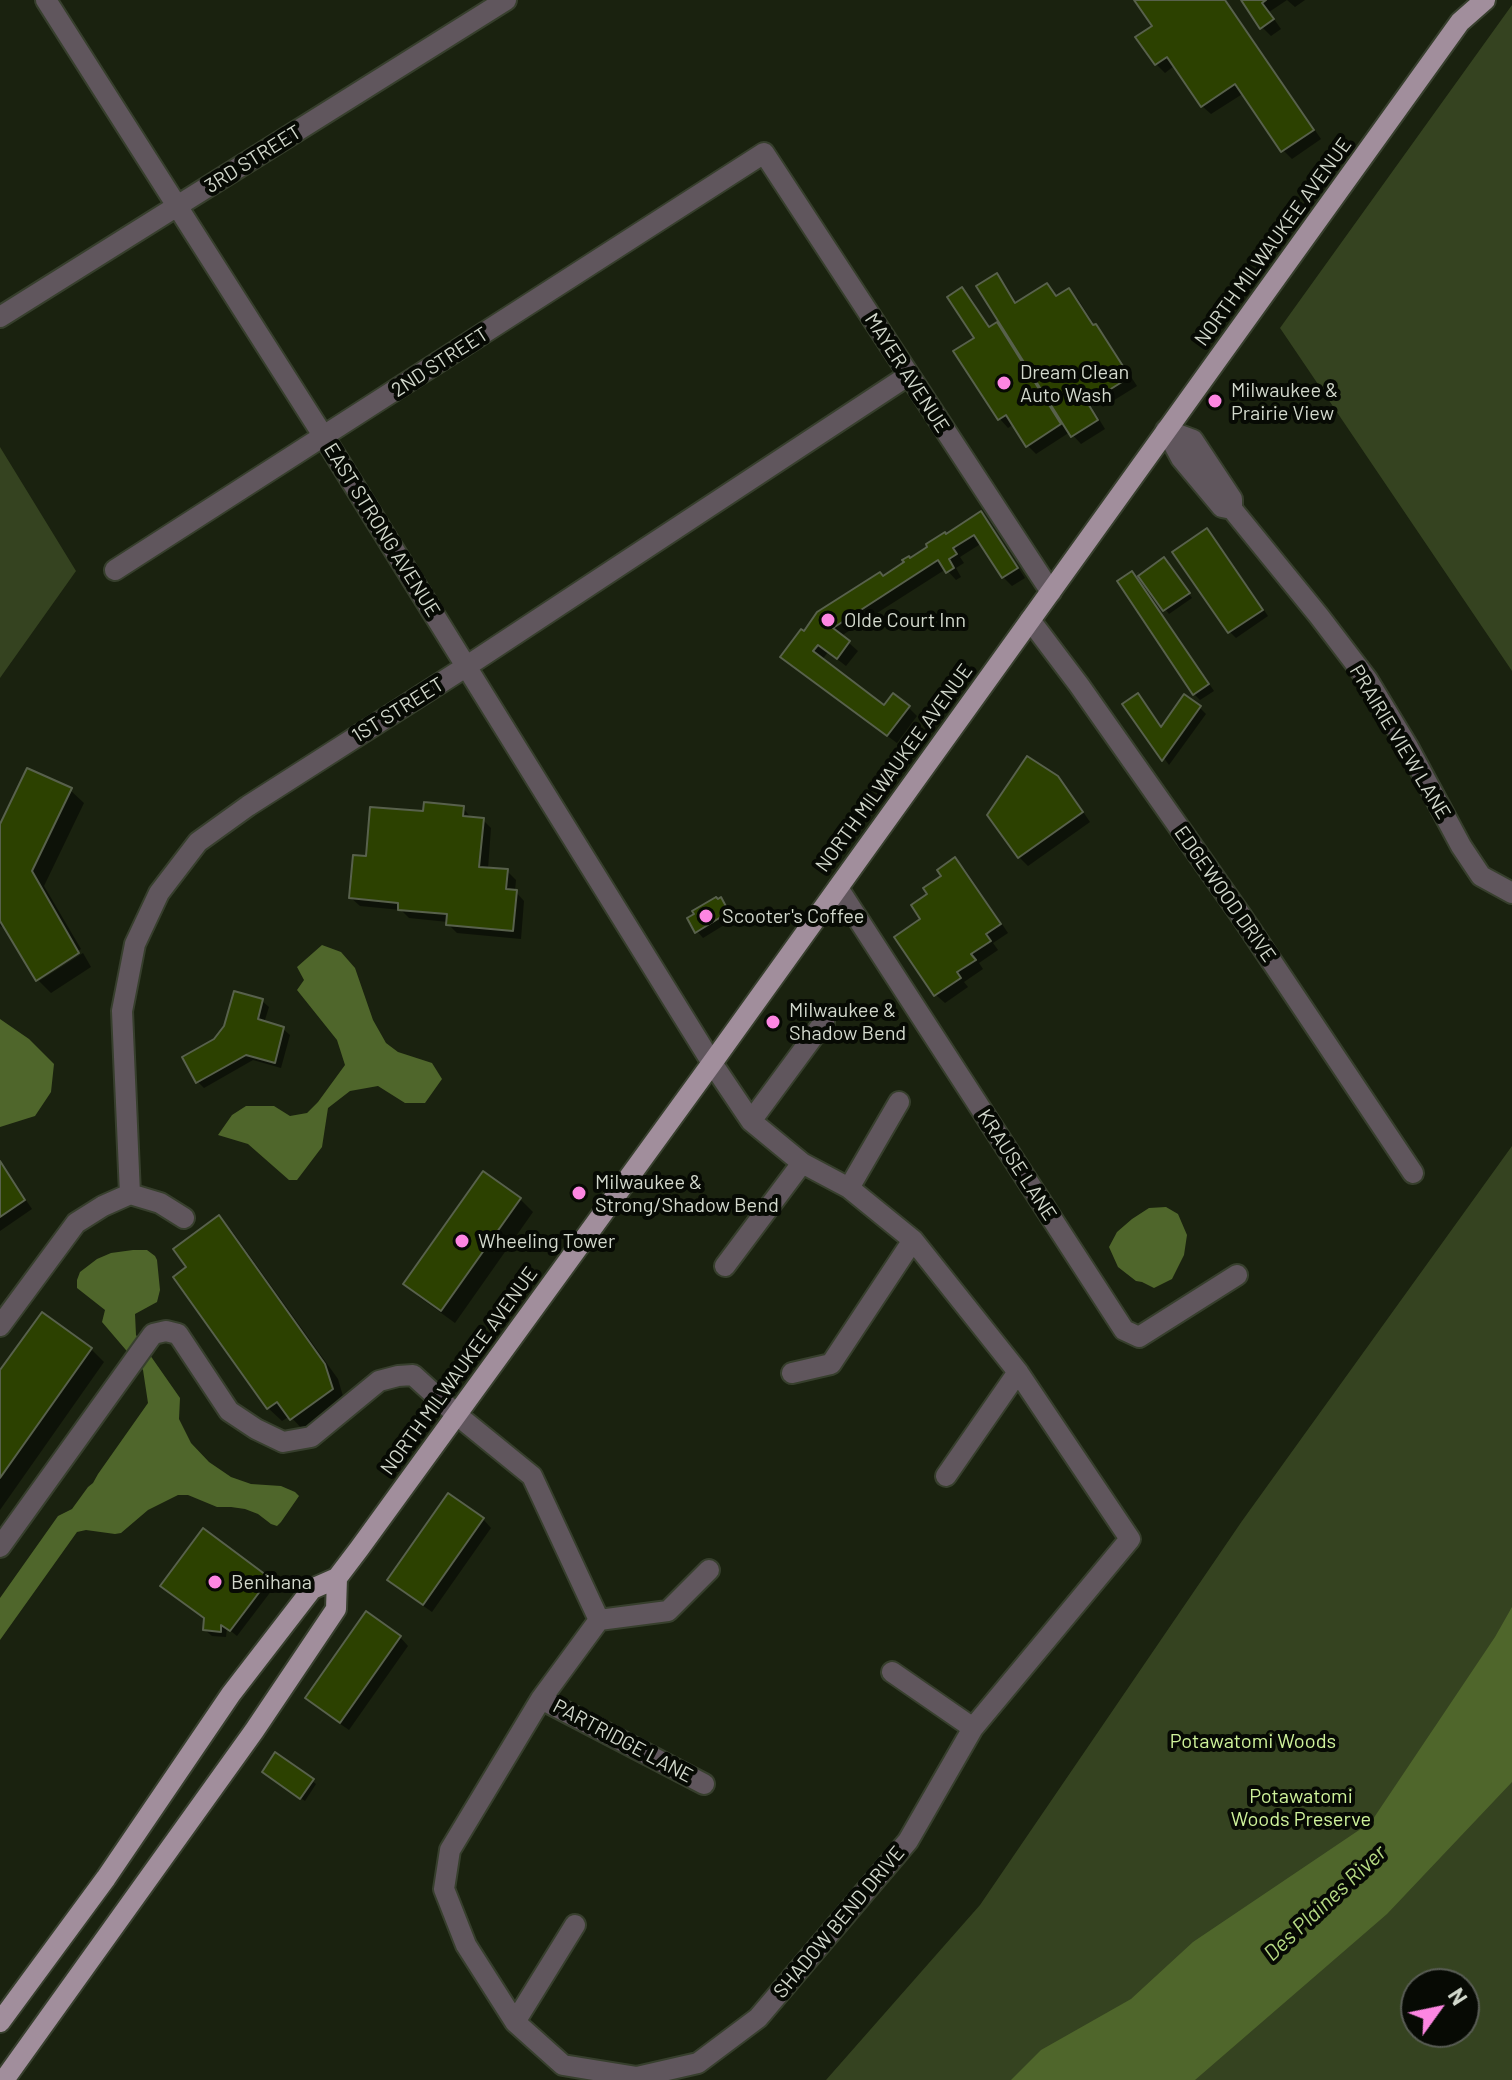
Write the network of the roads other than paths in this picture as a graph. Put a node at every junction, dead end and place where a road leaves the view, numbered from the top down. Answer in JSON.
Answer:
{"nodes":[{"id":1,"x":46,"y":0,"type":"edge"},
{"id":2,"x":506,"y":0,"type":"edge"},
{"id":3,"x":1465,"y":0,"type":"edge"},
{"id":4,"x":1485,"y":0,"type":"edge"},
{"id":5,"x":1460,"y":22,"type":"junction"},
{"id":6,"x":764,"y":153,"type":"joint"},
{"id":7,"x":178,"y":206,"type":"junction"},
{"id":8,"x":0,"y":317,"type":"edge"},
{"id":9,"x":909,"y":375,"type":"junction"},
{"id":10,"x":1166,"y":430,"type":"junction"},
{"id":11,"x":324,"y":437,"type":"junction"},
{"id":12,"x":115,"y":570,"type":"dead end"},
{"id":13,"x":1051,"y":592,"type":"junction"},
{"id":14,"x":1030,"y":620,"type":"junction"},
{"id":15,"x":467,"y":666,"type":"junction"},
{"id":16,"x":838,"y":888,"type":"junction"},
{"id":17,"x":1512,"y":893,"type":"edge"},
{"id":18,"x":824,"y":1022,"type":"dead end"},
{"id":19,"x":712,"y":1063,"type":"junction"},
{"id":20,"x":899,"y":1102,"type":"dead end"},
{"id":21,"x":751,"y":1121,"type":"junction"},
{"id":22,"x":802,"y":1163,"type":"junction"},
{"id":23,"x":1413,"y":1173,"type":"dead end"},
{"id":24,"x":849,"y":1188,"type":"junction"},
{"id":25,"x":130,"y":1194,"type":"junction"},
{"id":26,"x":184,"y":1218,"type":"dead end"},
{"id":27,"x":913,"y":1240,"type":"junction"},
{"id":28,"x":725,"y":1266,"type":"dead end"},
{"id":29,"x":1237,"y":1275,"type":"dead end"},
{"id":30,"x":0,"y":1326,"type":"edge"},
{"id":31,"x":1018,"y":1372,"type":"junction"},
{"id":32,"x":792,"y":1373,"type":"dead end"},
{"id":33,"x":457,"y":1415,"type":"junction"},
{"id":34,"x":946,"y":1476,"type":"dead end"},
{"id":35,"x":0,"y":1547,"type":"edge"},
{"id":36,"x":709,"y":1570,"type":"dead end"},
{"id":37,"x":337,"y":1578,"type":"junction"},
{"id":38,"x":599,"y":1620,"type":"junction"},
{"id":39,"x":892,"y":1672,"type":"dead end"},
{"id":40,"x":541,"y":1699,"type":"junction"},
{"id":41,"x":973,"y":1728,"type":"junction"},
{"id":42,"x":704,"y":1784,"type":"dead end"},
{"id":43,"x":575,"y":1925,"type":"dead end"},
{"id":44,"x":0,"y":2022,"type":"edge"},
{"id":45,"x":515,"y":2022,"type":"junction"},
{"id":46,"x":4,"y":2080,"type":"edge"}],
"edges":[{"from":1,"to":7,"type":"street","name":"EAST STRONG AVENUE"},
{"from":2,"to":7,"type":"street","name":"3RD STREET"},
{"from":3,"to":5,"type":"main road","name":"NORTH MILWAUKEE AVENUE"},
{"from":4,"to":5,"type":"main road","name":"NORTH MILWAUKEE AVENUE"},
{"from":5,"to":10,"type":"main road","name":"NORTH MILWAUKEE AVENUE"},
{"from":6,"to":9,"type":"street","name":"MAYER AVENUE"},
{"from":6,"to":11,"type":"street","name":"2ND STREET"},
{"from":7,"to":8,"type":"street","name":"3RD STREET"},
{"from":7,"to":11,"type":"street","name":"EAST STRONG AVENUE"},
{"from":9,"to":13,"type":"street","name":"MAYER AVENUE"},
{"from":9,"to":15,"type":"street","name":"1ST STREET"},
{"from":10,"to":13,"type":"main road","name":"NORTH MILWAUKEE AVENUE"},
{"from":10,"to":17,"type":"street","name":"PRAIRIE VIEW LANE"},
{"from":11,"to":12,"type":"street","name":"2ND STREET"},
{"from":11,"to":15,"type":"street","name":"EAST STRONG AVENUE"},
{"from":13,"to":14,"type":"main road","name":"NORTH MILWAUKEE AVENUE"},
{"from":14,"to":16,"type":"main road","name":"NORTH MILWAUKEE AVENUE"},
{"from":14,"to":23,"type":"street","name":"EDGEWOOD DRIVE"},
{"from":15,"to":19,"type":"street","name":"EAST STRONG AVENUE"},
{"from":15,"to":25,"type":"street","name":"1ST STREET"},
{"from":16,"to":19,"type":"main road","name":"NORTH MILWAUKEE AVENUE"},
{"from":16,"to":29,"type":"street","name":"KRAUSE LANE"},
{"from":18,"to":21,"type":"street"},
{"from":19,"to":21,"type":"street","name":"SHADOW BEND DRIVE"},
{"from":19,"to":33,"type":"main road","name":"NORTH MILWAUKEE AVENUE"},
{"from":20,"to":24,"type":"street"},
{"from":21,"to":22,"type":"street","name":"SHADOW BEND DRIVE"},
{"from":22,"to":24,"type":"street","name":"SHADOW BEND DRIVE"},
{"from":22,"to":28,"type":"street"},
{"from":24,"to":27,"type":"street","name":"SHADOW BEND DRIVE"},
{"from":25,"to":26,"type":"street"},
{"from":25,"to":30,"type":"street"},
{"from":27,"to":31,"type":"street","name":"SHADOW BEND DRIVE"},
{"from":27,"to":32,"type":"street"},
{"from":31,"to":34,"type":"street"},
{"from":31,"to":41,"type":"street","name":"SHADOW BEND DRIVE"},
{"from":33,"to":35,"type":"street"},
{"from":33,"to":37,"type":"main road","name":"NORTH MILWAUKEE AVENUE"},
{"from":33,"to":38,"type":"street"},
{"from":36,"to":38,"type":"street"},
{"from":37,"to":44,"type":"main road","name":"NORTH MILWAUKEE AVENUE"},
{"from":37,"to":46,"type":"main road","name":"NORTH MILWAUKEE AVENUE"},
{"from":38,"to":40,"type":"street","name":"SHADOW BEND DRIVE"},
{"from":39,"to":41,"type":"street"},
{"from":40,"to":42,"type":"street","name":"PARTRIDGE LANE"},
{"from":40,"to":45,"type":"street","name":"SHADOW BEND DRIVE"},
{"from":41,"to":45,"type":"street","name":"SHADOW BEND DRIVE"},
{"from":43,"to":45,"type":"street"}]}
